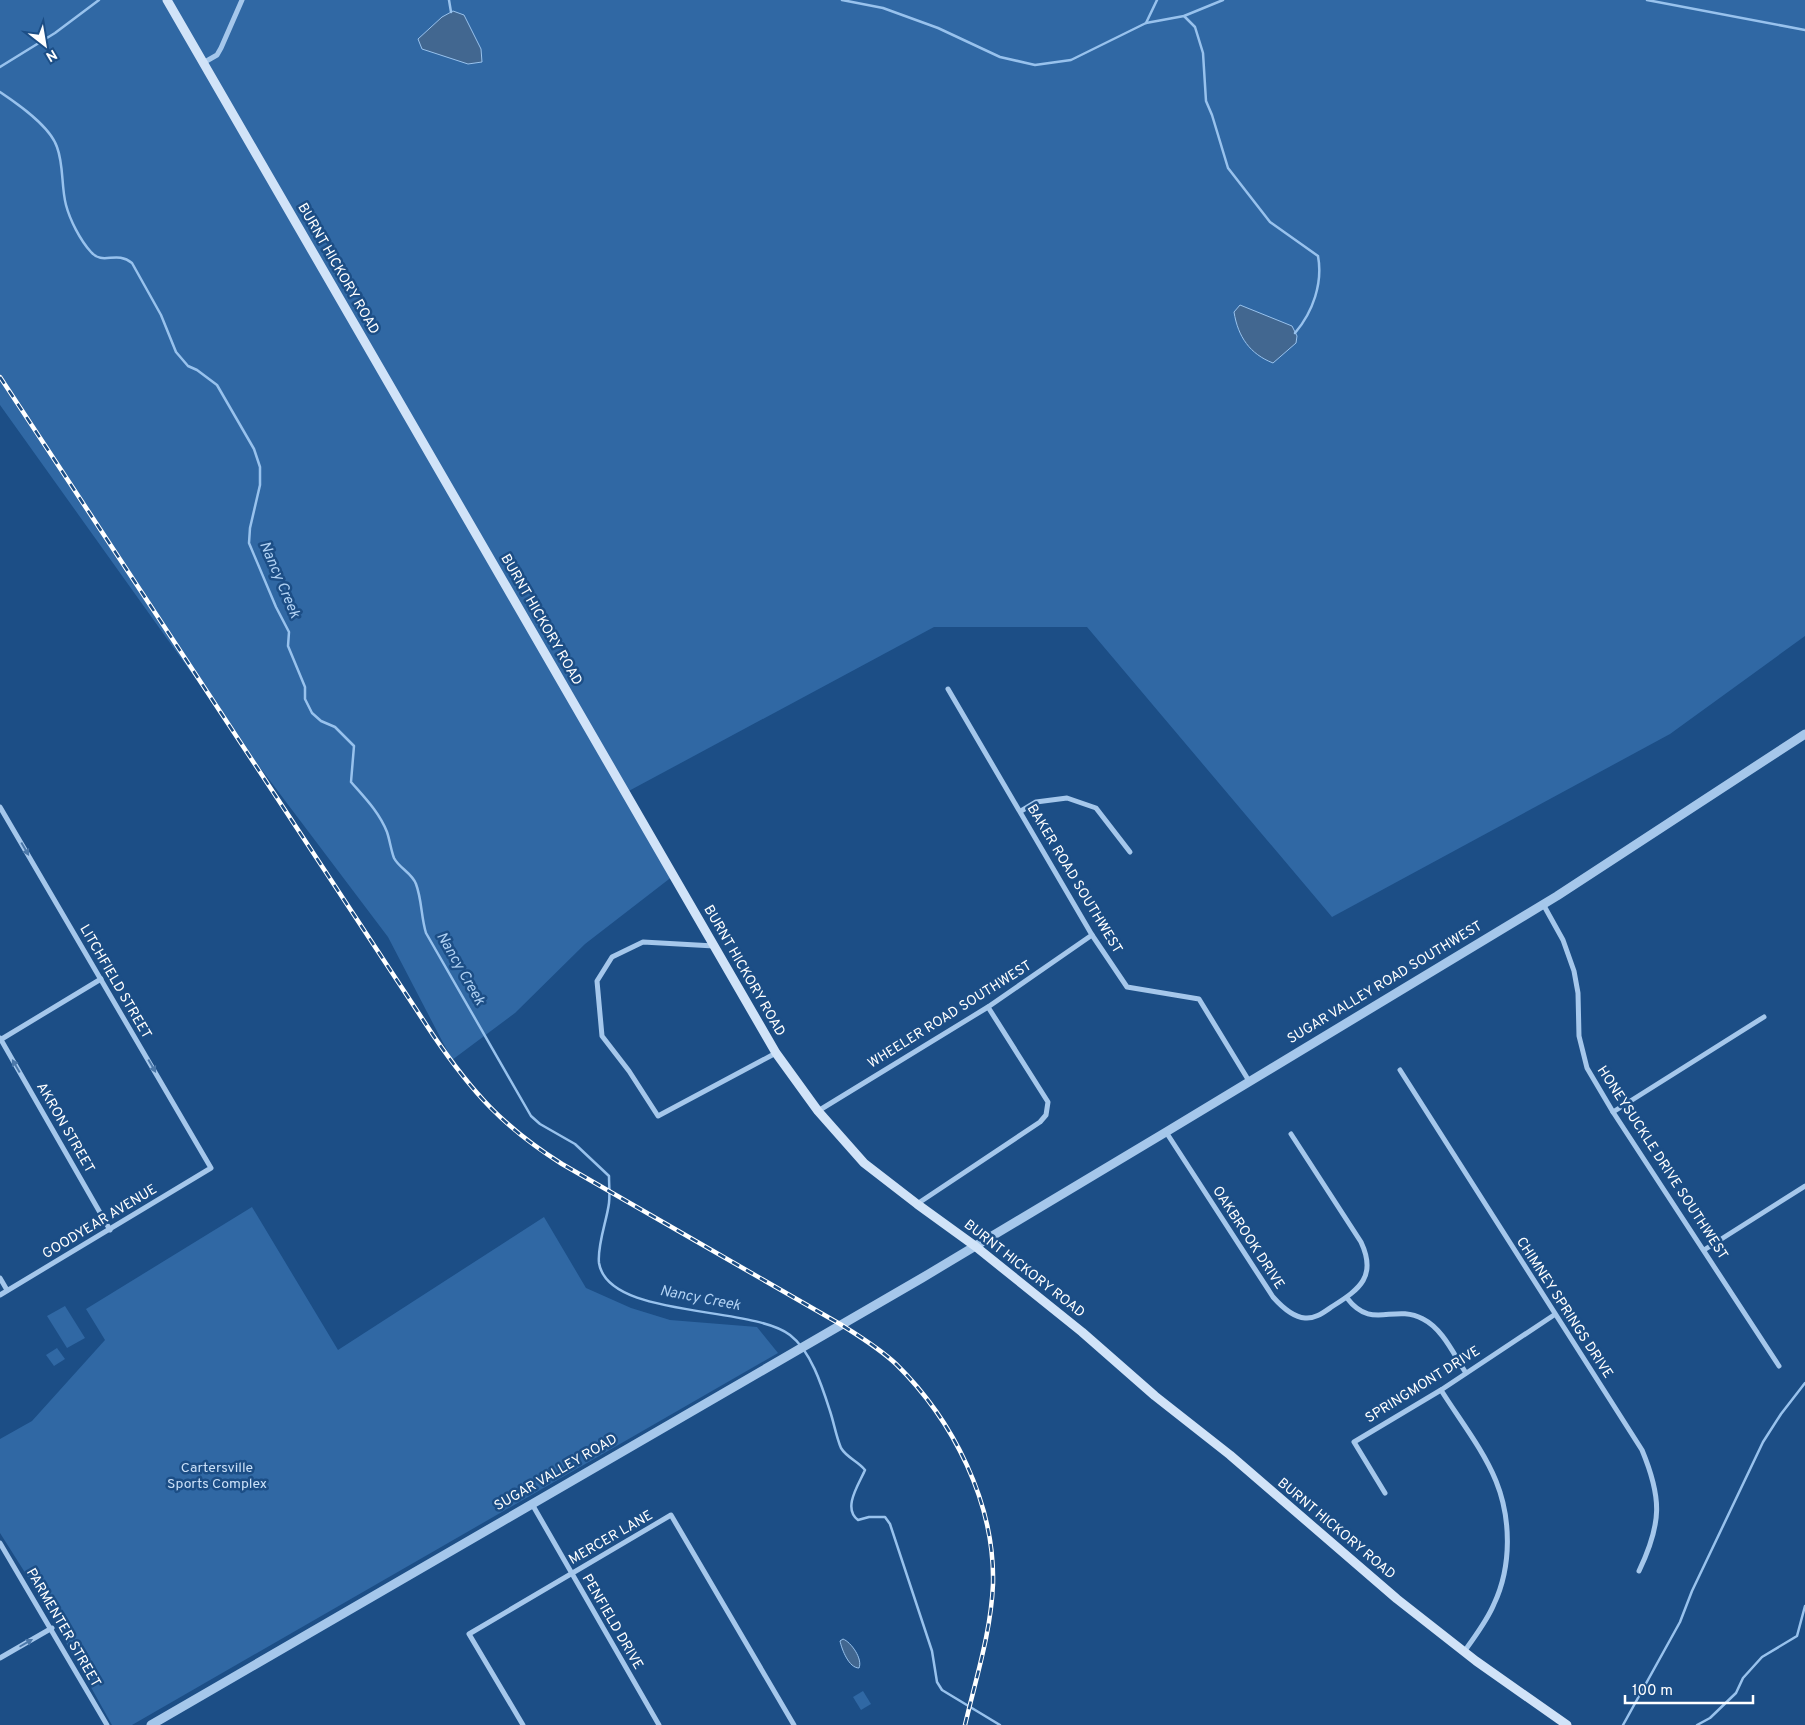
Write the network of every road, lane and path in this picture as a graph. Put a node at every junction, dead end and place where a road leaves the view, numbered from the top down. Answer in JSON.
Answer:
{"nodes":[{"id":1,"x":167,"y":0,"type":"edge"},
{"id":2,"x":242,"y":0,"type":"edge"},
{"id":3,"x":203,"y":63,"type":"junction"},
{"id":4,"x":948,"y":689,"type":"dead end"},
{"id":5,"x":1805,"y":734,"type":"edge"},
{"id":6,"x":0,"y":807,"type":"edge"},
{"id":7,"x":1021,"y":811,"type":"junction"},
{"id":8,"x":1130,"y":852,"type":"dead end"},
{"id":9,"x":1543,"y":904,"type":"junction"},
{"id":10,"x":1092,"y":935,"type":"junction"},
{"id":11,"x":714,"y":946,"type":"junction"},
{"id":12,"x":101,"y":979,"type":"junction"},
{"id":13,"x":988,"y":1007,"type":"junction"},
{"id":14,"x":1764,"y":1017,"type":"dead end"},
{"id":15,"x":0,"y":1039,"type":"edge"},
{"id":16,"x":776,"y":1053,"type":"junction"},
{"id":17,"x":1400,"y":1070,"type":"dead end"},
{"id":18,"x":1249,"y":1081,"type":"junction"},
{"id":19,"x":818,"y":1111,"type":"junction"},
{"id":20,"x":1613,"y":1112,"type":"junction"},
{"id":21,"x":1166,"y":1132,"type":"junction"},
{"id":22,"x":1292,"y":1134,"type":"dead end"},
{"id":23,"x":211,"y":1168,"type":"joint"},
{"id":24,"x":1805,"y":1186,"type":"edge"},
{"id":25,"x":917,"y":1204,"type":"junction"},
{"id":26,"x":110,"y":1230,"type":"junction"},
{"id":27,"x":975,"y":1246,"type":"junction"},
{"id":28,"x":1704,"y":1250,"type":"junction"},
{"id":29,"x":0,"y":1278,"type":"edge"},
{"id":30,"x":7,"y":1290,"type":"junction"},
{"id":31,"x":0,"y":1294,"type":"edge"},
{"id":32,"x":1347,"y":1298,"type":"junction"},
{"id":33,"x":1554,"y":1315,"type":"junction"},
{"id":34,"x":1778,"y":1366,"type":"dead end"},
{"id":35,"x":1466,"y":1373,"type":"junction"},
{"id":36,"x":1441,"y":1390,"type":"junction"},
{"id":37,"x":1385,"y":1493,"type":"dead end"},
{"id":38,"x":532,"y":1503,"type":"junction"},
{"id":39,"x":0,"y":1543,"type":"edge"},
{"id":40,"x":1640,"y":1571,"type":"dead end"},
{"id":41,"x":571,"y":1574,"type":"junction"},
{"id":42,"x":52,"y":1628,"type":"junction"},
{"id":43,"x":1464,"y":1652,"type":"junction"},
{"id":44,"x":0,"y":1658,"type":"edge"},
{"id":45,"x":107,"y":1725,"type":"edge"},
{"id":46,"x":151,"y":1725,"type":"edge"},
{"id":47,"x":523,"y":1725,"type":"edge"},
{"id":48,"x":659,"y":1725,"type":"edge"},
{"id":49,"x":794,"y":1725,"type":"edge"},
{"id":50,"x":1567,"y":1725,"type":"edge"}],
"edges":[{"from":1,"to":3,"type":"main road","name":"BURNT HICKORY ROAD"},
{"from":2,"to":3,"type":"street"},
{"from":3,"to":11,"type":"main road","name":"BURNT HICKORY ROAD"},
{"from":4,"to":7,"type":"street","name":"BAKER ROAD SOUTHWEST"},
{"from":5,"to":9,"type":"street","name":"SUGAR VALLEY ROAD SOUTHWEST"},
{"from":6,"to":12,"type":"street","name":"LITCHFIELD STREET","one_way":true},
{"from":7,"to":8,"type":"street"},
{"from":7,"to":10,"type":"street","name":"BAKER ROAD SOUTHWEST"},
{"from":9,"to":18,"type":"street","name":"SUGAR VALLEY ROAD SOUTHWEST"},
{"from":9,"to":20,"type":"street","name":"HONEYSUCKLE DRIVE SOUTHWEST"},
{"from":10,"to":13,"type":"street","name":"WHEELER ROAD SOUTHWEST"},
{"from":10,"to":18,"type":"street","name":"BAKER ROAD SOUTHWEST"},
{"from":11,"to":16,"type":"main road","name":"BURNT HICKORY ROAD"},
{"from":11,"to":16,"type":"street"},
{"from":12,"to":15,"type":"street"},
{"from":12,"to":23,"type":"street","name":"LITCHFIELD STREET","one_way":true},
{"from":13,"to":19,"type":"street","name":"WHEELER ROAD SOUTHWEST"},
{"from":13,"to":25,"type":"street"},
{"from":14,"to":20,"type":"street"},
{"from":26,"to":15,"type":"street","name":"AKRON STREET","one_way":true},
{"from":16,"to":19,"type":"main road","name":"BURNT HICKORY ROAD"},
{"from":17,"to":33,"type":"street","name":"CHIMNEY SPRINGS DRIVE"},
{"from":18,"to":21,"type":"street","name":"SUGAR VALLEY ROAD SOUTHWEST"},
{"from":19,"to":25,"type":"main road","name":"BURNT HICKORY ROAD"},
{"from":20,"to":28,"type":"street","name":"HONEYSUCKLE DRIVE SOUTHWEST"},
{"from":21,"to":27,"type":"street","name":"SUGAR VALLEY ROAD SOUTHWEST"},
{"from":21,"to":32,"type":"street","name":"OAKBROOK DRIVE"},
{"from":22,"to":32,"type":"street","name":"OAKBROOK DRIVE"},
{"from":23,"to":26,"type":"street","name":"GOODYEAR AVENUE"},
{"from":24,"to":28,"type":"street"},
{"from":25,"to":27,"type":"main road","name":"BURNT HICKORY ROAD"},
{"from":26,"to":30,"type":"street","name":"GOODYEAR AVENUE"},
{"from":27,"to":38,"type":"street","name":"SUGAR VALLEY ROAD"},
{"from":27,"to":43,"type":"main road","name":"BURNT HICKORY ROAD"},
{"from":28,"to":34,"type":"street","name":"HONEYSUCKLE DRIVE SOUTHWEST"},
{"from":29,"to":30,"type":"street"},
{"from":30,"to":31,"type":"street","name":"GOODYEAR AVENUE"},
{"from":32,"to":35,"type":"street"},
{"from":33,"to":35,"type":"street","name":"SPRINGMONT DRIVE"},
{"from":33,"to":40,"type":"street","name":"CHIMNEY SPRINGS DRIVE"},
{"from":35,"to":36,"type":"street","name":"SPRINGMONT DRIVE"},
{"from":36,"to":37,"type":"street","name":"SPRINGMONT DRIVE"},
{"from":36,"to":43,"type":"street"},
{"from":38,"to":41,"type":"street","name":"PENFIELD DRIVE"},
{"from":38,"to":46,"type":"street","name":"SUGAR VALLEY ROAD"},
{"from":39,"to":42,"type":"street","name":"PARMENTER STREET"},
{"from":41,"to":47,"type":"street","name":"MERCER LANE"},
{"from":41,"to":48,"type":"street","name":"PENFIELD DRIVE"},
{"from":41,"to":49,"type":"street","name":"MERCER LANE"},
{"from":44,"to":42,"type":"street","one_way":true},
{"from":42,"to":45,"type":"street","name":"PARMENTER STREET"},
{"from":43,"to":50,"type":"main road","name":"BURNT HICKORY ROAD"}]}
